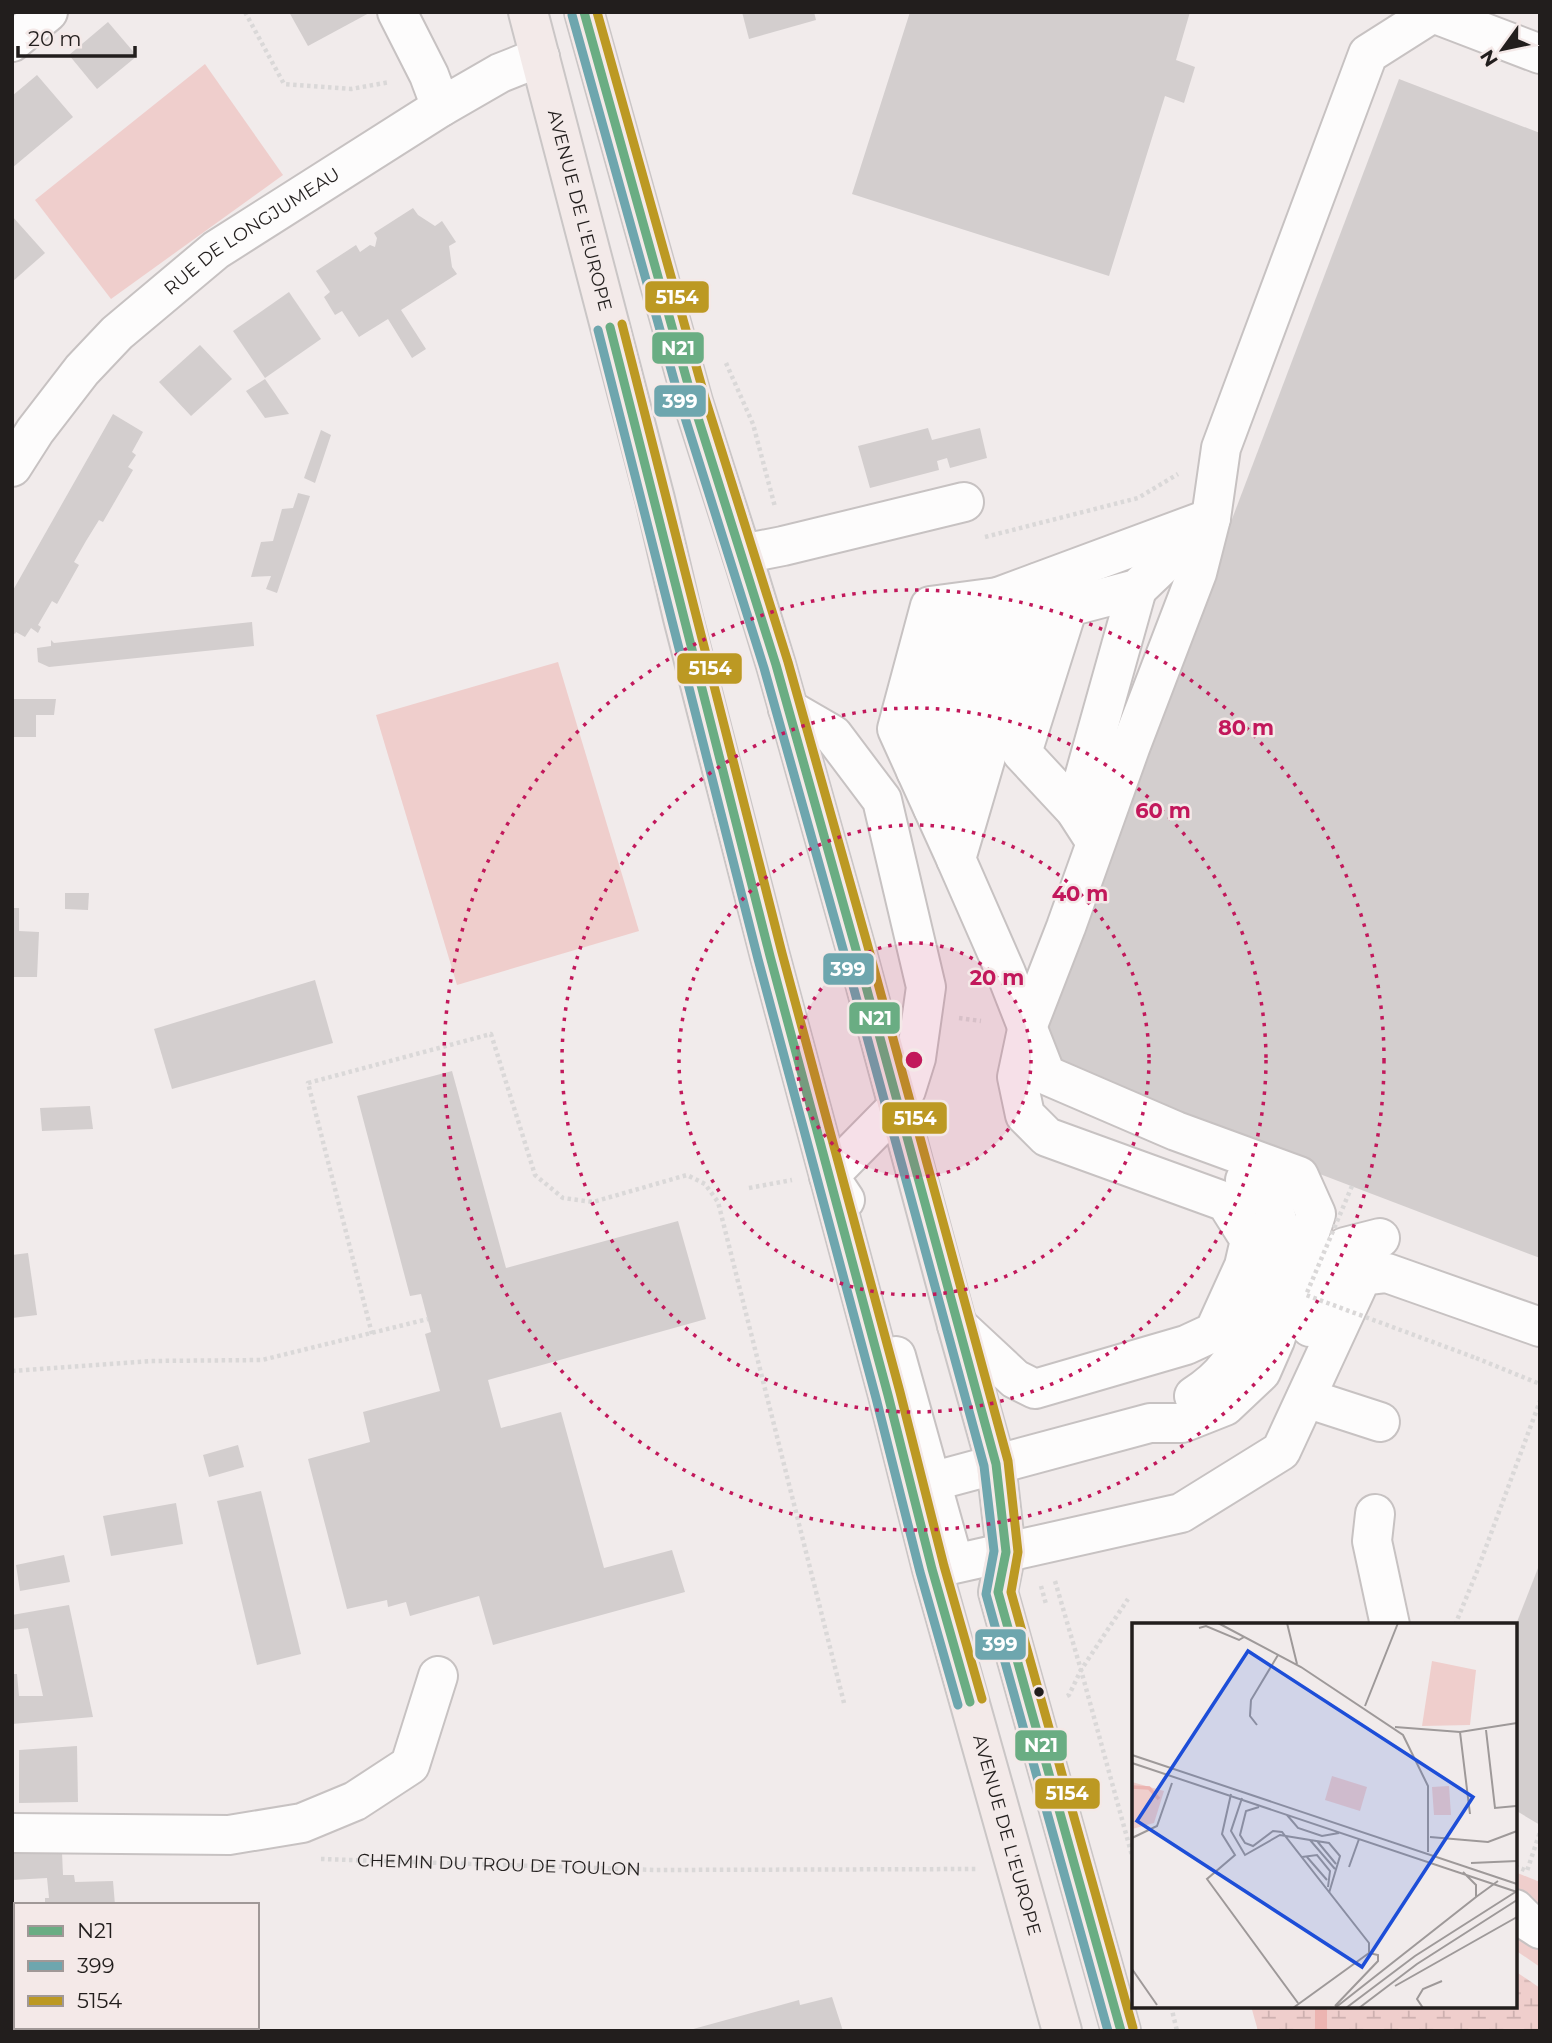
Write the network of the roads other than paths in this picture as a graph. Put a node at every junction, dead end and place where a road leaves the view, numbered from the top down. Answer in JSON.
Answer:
{"nodes":[{"id":1,"x":48,"y":12,"type":"edge"},
{"id":2,"x":397,"y":12,"type":"edge"},
{"id":3,"x":528,"y":12,"type":"edge"},
{"id":4,"x":584,"y":12,"type":"edge"},
{"id":5,"x":1431,"y":13,"type":"edge"},
{"id":6,"x":12,"y":42,"type":"edge"},
{"id":7,"x":1540,"y":54,"type":"edge"},
{"id":8,"x":540,"y":57,"type":"junction"},
{"id":9,"x":435,"y":91,"type":"junction"},
{"id":10,"x":12,"y":467,"type":"edge"},
{"id":11,"x":964,"y":502,"type":"dead end"},
{"id":12,"x":1211,"y":518,"type":"junction"},
{"id":13,"x":744,"y":561,"type":"junction"},
{"id":14,"x":1037,"y":583,"type":"junction"},
{"id":15,"x":1122,"y":593,"type":"junction"},
{"id":16,"x":982,"y":600,"type":"junction"},
{"id":17,"x":788,"y":709,"type":"junction"},
{"id":18,"x":933,"y":808,"type":"junction"},
{"id":19,"x":1074,"y":813,"type":"junction"},
{"id":20,"x":956,"y":859,"type":"junction"},
{"id":21,"x":1023,"y":1016,"type":"junction"},
{"id":22,"x":898,"y":1106,"type":"junction"},
{"id":23,"x":815,"y":1177,"type":"junction"},
{"id":24,"x":1245,"y":1180,"type":"dead end"},
{"id":25,"x":1380,"y":1238,"type":"dead end"},
{"id":26,"x":1255,"y":1312,"type":"junction"},
{"id":27,"x":957,"y":1325,"type":"junction"},
{"id":28,"x":1540,"y":1326,"type":"edge"},
{"id":29,"x":1214,"y":1332,"type":"junction"},
{"id":30,"x":1306,"y":1398,"type":"junction"},
{"id":31,"x":1380,"y":1422,"type":"dead end"},
{"id":32,"x":1150,"y":1423,"type":"junction"},
{"id":33,"x":996,"y":1464,"type":"junction"},
{"id":34,"x":1247,"y":1474,"type":"junction"},
{"id":35,"x":922,"y":1484,"type":"junction"},
{"id":36,"x":1375,"y":1514,"type":"dead end"},
{"id":37,"x":1006,"y":1552,"type":"junction"},
{"id":38,"x":1390,"y":1623,"type":"edge"},
{"id":39,"x":438,"y":1676,"type":"dead end"},
{"id":40,"x":12,"y":1833,"type":"edge"},
{"id":41,"x":1517,"y":1911,"type":"edge"},
{"id":42,"x":1540,"y":1928,"type":"edge"},
{"id":43,"x":1062,"y":2031,"type":"edge"},
{"id":44,"x":1121,"y":2031,"type":"edge"}],
"edges":[{"from":1,"to":6,"type":"street"},
{"from":2,"to":9,"type":"street"},
{"from":3,"to":8,"type":"main road","name":"AVENUE DE L'EUROPE"},
{"from":4,"to":13,"type":"main road"},
{"from":5,"to":7,"type":"street"},
{"from":5,"to":12,"type":"street"},
{"from":8,"to":9,"type":"street","name":"RUE DE LONGJUMEAU"},
{"from":8,"to":23,"type":"main road","name":"AVENUE DE L'EUROPE"},
{"from":9,"to":10,"type":"street","name":"RUE DE LONGJUMEAU"},
{"from":11,"to":13,"type":"street"},
{"from":12,"to":14,"type":"street"},
{"from":12,"to":15,"type":"street"},
{"from":12,"to":19,"type":"street"},
{"from":13,"to":17,"type":"main road"},
{"from":14,"to":16,"type":"street"},
{"from":14,"to":20,"type":"street"},
{"from":15,"to":19,"type":"street"},
{"from":15,"to":19,"type":"street"},
{"from":16,"to":18,"type":"street"},
{"from":16,"to":18,"type":"street"},
{"from":17,"to":22,"type":"main road"},
{"from":17,"to":22,"type":"street"},
{"from":18,"to":20,"type":"street"},
{"from":19,"to":21,"type":"street"},
{"from":20,"to":21,"type":"street"},
{"from":21,"to":29,"type":"street"},
{"from":21,"to":32,"type":"street"},
{"from":22,"to":23,"type":"street"},
{"from":22,"to":27,"type":"main road"},
{"from":23,"to":35,"type":"main road","name":"AVENUE DE L'EUROPE"},
{"from":24,"to":26,"type":"street"},
{"from":25,"to":34,"type":"street"},
{"from":26,"to":29,"type":"street"},
{"from":26,"to":32,"type":"street"},
{"from":27,"to":29,"type":"street"},
{"from":27,"to":33,"type":"main road"},
{"from":28,"to":30,"type":"street"},
{"from":30,"to":31,"type":"street"},
{"from":30,"to":34,"type":"street"},
{"from":32,"to":33,"type":"street"},
{"from":33,"to":35,"type":"street"},
{"from":33,"to":37,"type":"main road"},
{"from":34,"to":37,"type":"street"},
{"from":35,"to":37,"type":"street"},
{"from":35,"to":43,"type":"main road","name":"AVENUE DE L'EUROPE"},
{"from":36,"to":38,"type":"street"},
{"from":37,"to":44,"type":"main road"},
{"from":39,"to":40,"type":"street"},
{"from":41,"to":42,"type":"street"}]}
